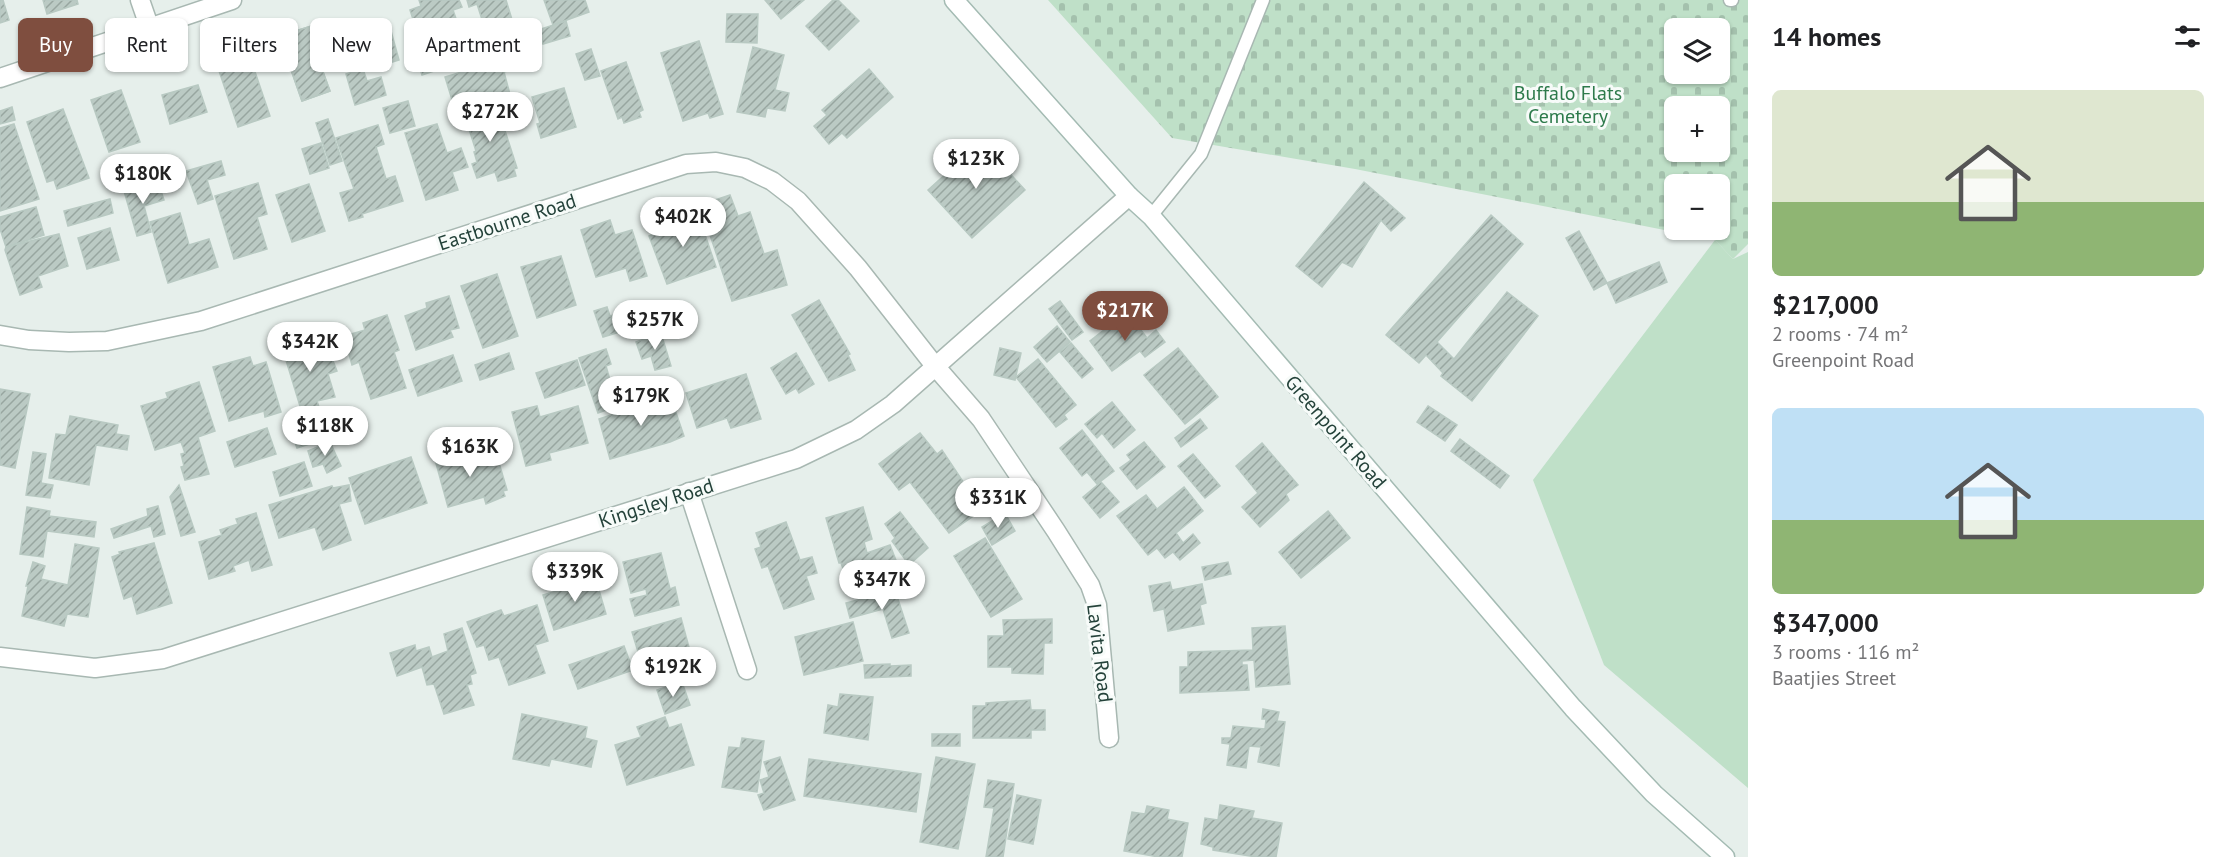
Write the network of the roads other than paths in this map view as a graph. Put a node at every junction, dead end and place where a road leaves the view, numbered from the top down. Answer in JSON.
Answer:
{"nodes":[{"id":1,"x":140,"y":0,"type":"edge"},
{"id":2,"x":232,"y":0,"type":"edge"},
{"id":3,"x":954,"y":0,"type":"edge"},
{"id":4,"x":1263,"y":0,"type":"edge"},
{"id":5,"x":146,"y":18,"type":"edge"},
{"id":6,"x":175,"y":18,"type":"edge"},
{"id":7,"x":105,"y":41,"type":"edge"},
{"id":8,"x":0,"y":78,"type":"edge"},
{"id":9,"x":1129,"y":196,"type":"junction"},
{"id":10,"x":1151,"y":216,"type":"junction"},
{"id":11,"x":0,"y":335,"type":"edge"},
{"id":12,"x":935,"y":366,"type":"junction"},
{"id":13,"x":689,"y":492,"type":"junction"},
{"id":14,"x":0,"y":657,"type":"edge"},
{"id":15,"x":747,"y":670,"type":"dead end"},
{"id":16,"x":1109,"y":738,"type":"dead end"},
{"id":17,"x":1725,"y":857,"type":"edge"}],
"edges":[{"from":1,"to":5,"type":"street"},
{"from":2,"to":6,"type":"street"},
{"from":3,"to":9,"type":"street","name":"Greenpoint Road"},
{"from":4,"to":10,"type":"lane"},
{"from":7,"to":8,"type":"street"},
{"from":9,"to":10,"type":"street","name":"Greenpoint Road"},
{"from":9,"to":12,"type":"street","name":"Kingsley Road"},
{"from":10,"to":17,"type":"street","name":"Greenpoint Road"},
{"from":11,"to":12,"type":"street","name":"Eastbourne Road"},
{"from":12,"to":13,"type":"street","name":"Kingsley Road"},
{"from":12,"to":16,"type":"street","name":"Lavita Road"},
{"from":13,"to":14,"type":"street","name":"Kingsley Road"},
{"from":13,"to":15,"type":"street"}]}
